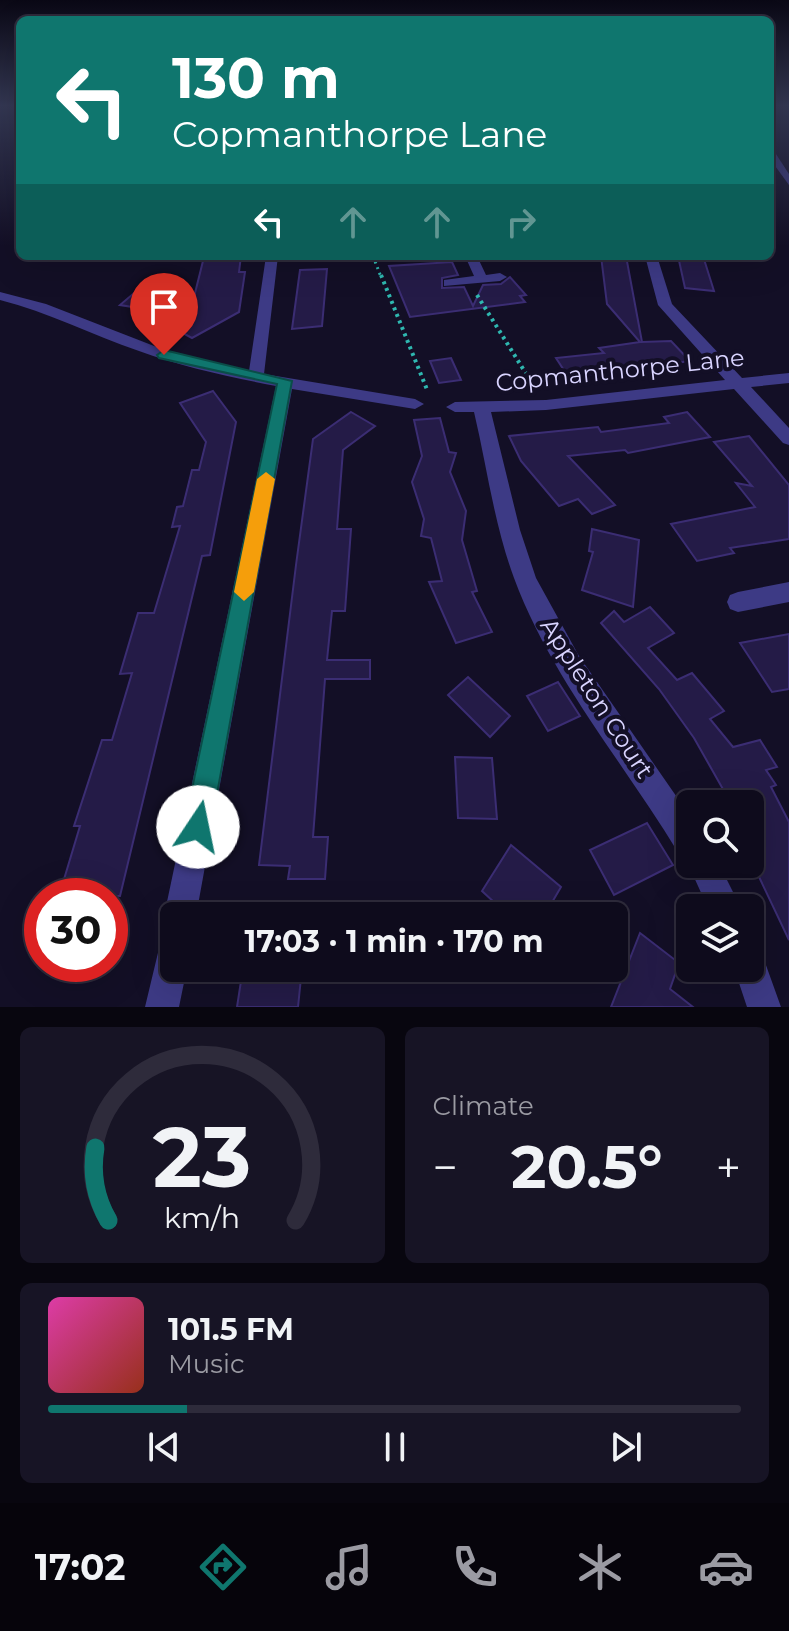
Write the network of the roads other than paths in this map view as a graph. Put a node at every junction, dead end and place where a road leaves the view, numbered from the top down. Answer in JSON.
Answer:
{"nodes":[{"id":1,"x":774,"y":158,"type":"edge"},
{"id":2,"x":789,"y":182,"type":"edge"},
{"id":3,"x":271,"y":260,"type":"edge"},
{"id":4,"x":472,"y":260,"type":"edge"},
{"id":5,"x":652,"y":260,"type":"edge"},
{"id":6,"x":500,"y":277,"type":"dead end"},
{"id":7,"x":475,"y":280,"type":"junction"},
{"id":8,"x":449,"y":283,"type":"dead end"},
{"id":9,"x":0,"y":296,"type":"edge"},
{"id":10,"x":256,"y":375,"type":"junction"},
{"id":11,"x":789,"y":378,"type":"edge"},
{"id":12,"x":285,"y":381,"type":"junction"},
{"id":13,"x":737,"y":382,"type":"junction"},
{"id":14,"x":422,"y":398,"type":"road end"},
{"id":15,"x":455,"y":407,"type":"dead end"},
{"id":16,"x":481,"y":407,"type":"junction"},
{"id":17,"x":789,"y":439,"type":"edge"},
{"id":18,"x":789,"y":592,"type":"edge"},
{"id":19,"x":738,"y":602,"type":"dead end"},
{"id":20,"x":676,"y":822,"type":"edge"},
{"id":21,"x":183,"y":902,"type":"edge"},
{"id":22,"x":167,"y":982,"type":"edge"},
{"id":23,"x":755,"y":982,"type":"edge"},
{"id":24,"x":162,"y":1007,"type":"edge"},
{"id":25,"x":764,"y":1007,"type":"edge"}],
"edges":[{"from":1,"to":2,"type":"street"},
{"from":3,"to":10,"type":"street"},
{"from":4,"to":7,"type":"street"},
{"from":5,"to":13,"type":"street"},
{"from":6,"to":7,"type":"street"},
{"from":7,"to":8,"type":"street"},
{"from":9,"to":10,"type":"street"},
{"from":10,"to":12,"type":"street"},
{"from":11,"to":13,"type":"street","name":"Copmanthorpe Lane"},
{"from":12,"to":14,"type":"street"},
{"from":12,"to":21,"type":"street"},
{"from":13,"to":16,"type":"street","name":"Copmanthorpe Lane"},
{"from":13,"to":17,"type":"street"},
{"from":15,"to":16,"type":"street","name":"Copmanthorpe Lane"},
{"from":16,"to":20,"type":"street","name":"Appleton Court"},
{"from":18,"to":19,"type":"street"},
{"from":22,"to":24,"type":"street"},
{"from":23,"to":25,"type":"street"}]}
